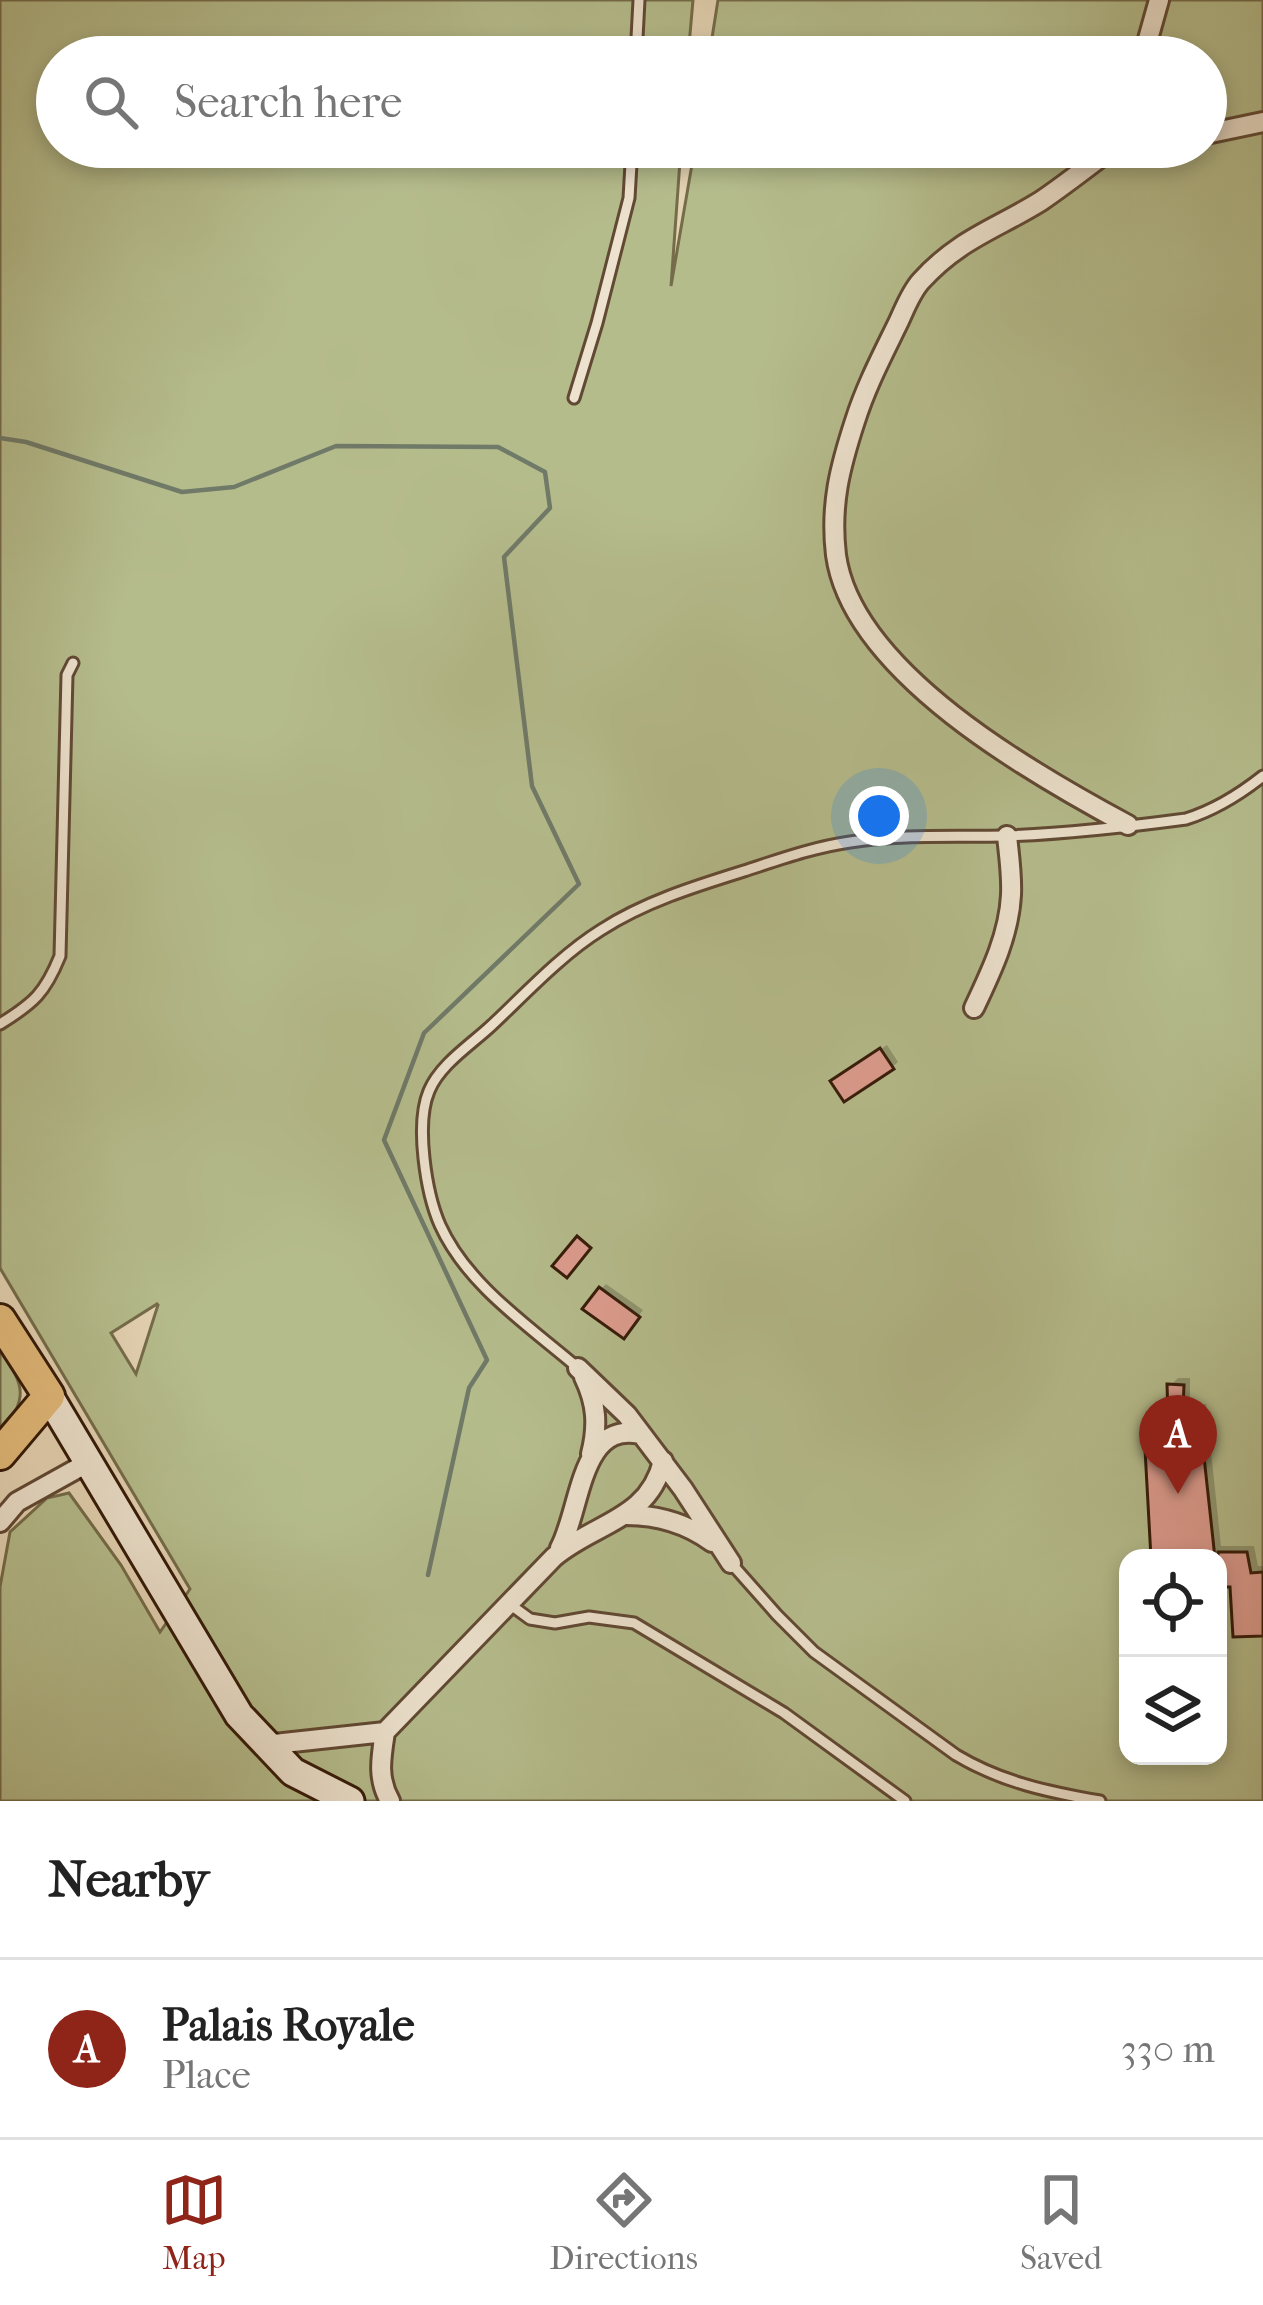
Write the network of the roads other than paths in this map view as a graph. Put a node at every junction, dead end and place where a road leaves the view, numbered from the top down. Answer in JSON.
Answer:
{"nodes":[{"id":1,"x":639,"y":0,"type":"edge"},
{"id":2,"x":1159,"y":0,"type":"edge"},
{"id":3,"x":637,"y":36,"type":"edge"},
{"id":4,"x":1148,"y":36,"type":"edge"},
{"id":5,"x":1263,"y":122,"type":"edge"},
{"id":6,"x":1227,"y":130,"type":"edge"},
{"id":7,"x":631,"y":168,"type":"edge"},
{"id":8,"x":1085,"y":168,"type":"edge"},
{"id":9,"x":574,"y":398,"type":"dead end"},
{"id":10,"x":73,"y":663,"type":"dead end"},
{"id":11,"x":1263,"y":776,"type":"edge"},
{"id":12,"x":1128,"y":825,"type":"junction"},
{"id":13,"x":1007,"y":836,"type":"junction"},
{"id":14,"x":974,"y":1008,"type":"dead end"},
{"id":15,"x":0,"y":1024,"type":"edge"},
{"id":16,"x":0,"y":1320,"type":"edge"},
{"id":17,"x":578,"y":1368,"type":"junction"},
{"id":18,"x":50,"y":1396,"type":"junction"},
{"id":19,"x":640,"y":1434,"type":"junction"},
{"id":20,"x":0,"y":1454,"type":"edge"},
{"id":21,"x":590,"y":1460,"type":"junction"},
{"id":22,"x":88,"y":1462,"type":"junction"},
{"id":23,"x":663,"y":1462,"type":"junction"},
{"id":24,"x":625,"y":1515,"type":"junction"},
{"id":25,"x":0,"y":1522,"type":"edge"},
{"id":26,"x":554,"y":1557,"type":"junction"},
{"id":27,"x":731,"y":1563,"type":"junction"},
{"id":28,"x":508,"y":1604,"type":"junction"},
{"id":29,"x":385,"y":1732,"type":"junction"},
{"id":30,"x":265,"y":1745,"type":"junction"},
{"id":31,"x":350,"y":1801,"type":"edge"},
{"id":32,"x":390,"y":1801,"type":"edge"},
{"id":33,"x":905,"y":1801,"type":"edge"},
{"id":34,"x":1100,"y":1801,"type":"edge"}],
"edges":[{"from":1,"to":3,"type":"lane"},
{"from":2,"to":4,"type":"street"},
{"from":5,"to":6,"type":"street"},
{"from":7,"to":9,"type":"lane"},
{"from":8,"to":12,"type":"street"},
{"from":10,"to":15,"type":"lane"},
{"from":11,"to":12,"type":"lane"},
{"from":12,"to":13,"type":"lane"},
{"from":13,"to":14,"type":"street"},
{"from":13,"to":17,"type":"lane"},
{"from":16,"to":18,"type":"main road"},
{"from":17,"to":19,"type":"street"},
{"from":17,"to":21,"type":"street"},
{"from":18,"to":20,"type":"main road"},
{"from":18,"to":22,"type":"main road"},
{"from":19,"to":21,"type":"street"},
{"from":19,"to":23,"type":"street"},
{"from":21,"to":26,"type":"street"},
{"from":22,"to":25,"type":"street"},
{"from":22,"to":30,"type":"main road"},
{"from":23,"to":24,"type":"street"},
{"from":23,"to":27,"type":"street"},
{"from":24,"to":26,"type":"street"},
{"from":24,"to":27,"type":"street"},
{"from":26,"to":28,"type":"street"},
{"from":27,"to":34,"type":"lane"},
{"from":28,"to":29,"type":"street"},
{"from":28,"to":33,"type":"lane"},
{"from":29,"to":30,"type":"street"},
{"from":29,"to":32,"type":"street"},
{"from":30,"to":31,"type":"main road"}]}
